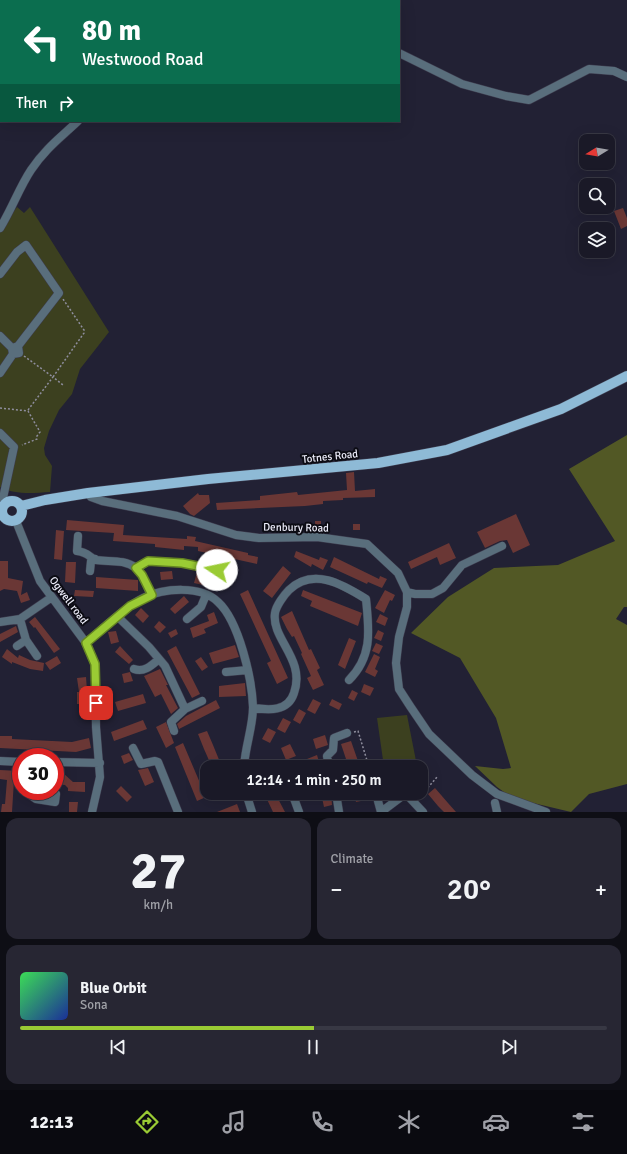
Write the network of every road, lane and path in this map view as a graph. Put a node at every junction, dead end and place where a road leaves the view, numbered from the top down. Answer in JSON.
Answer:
{"nodes":[{"id":1,"x":400,"y":54,"type":"edge"},
{"id":2,"x":627,"y":77,"type":"edge"},
{"id":3,"x":77,"y":122,"type":"edge"},
{"id":4,"x":0,"y":228,"type":"edge"},
{"id":5,"x":0,"y":274,"type":"edge"},
{"id":6,"x":59,"y":293,"type":"junction"},
{"id":7,"x":0,"y":336,"type":"edge"},
{"id":8,"x":16,"y":350,"type":"junction"},
{"id":9,"x":0,"y":373,"type":"edge"},
{"id":10,"x":627,"y":376,"type":"edge"},
{"id":11,"x":53,"y":377,"type":"junction"},
{"id":12,"x":63,"y":385,"type":"dead end"},
{"id":13,"x":0,"y":408,"type":"edge"},
{"id":14,"x":28,"y":411,"type":"junction"},
{"id":15,"x":0,"y":433,"type":"edge"},
{"id":16,"x":14,"y":447,"type":"junction"},
{"id":17,"x":88,"y":493,"type":"junction"},
{"id":18,"x":3,"y":499,"type":"edge"},
{"id":19,"x":21,"y":506,"type":"junction"},
{"id":20,"x":1,"y":516,"type":"edge"},
{"id":21,"x":16,"y":521,"type":"junction"},
{"id":22,"x":78,"y":536,"type":"dead end"},
{"id":23,"x":502,"y":546,"type":"dead end"},
{"id":24,"x":95,"y":559,"type":"junction"},
{"id":25,"x":136,"y":568,"type":"junction"},
{"id":26,"x":90,"y":571,"type":"dead end"},
{"id":27,"x":223,"y":581,"type":"dead end"},
{"id":28,"x":407,"y":592,"type":"junction"},
{"id":29,"x":152,"y":595,"type":"junction"},
{"id":30,"x":206,"y":595,"type":"junction"},
{"id":31,"x":52,"y":597,"type":"junction"},
{"id":32,"x":118,"y":617,"type":"junction"},
{"id":33,"x":20,"y":619,"type":"junction"},
{"id":34,"x":187,"y":619,"type":"dead end"},
{"id":35,"x":0,"y":622,"type":"edge"},
{"id":36,"x":26,"y":640,"type":"junction"},
{"id":37,"x":86,"y":643,"type":"junction"},
{"id":38,"x":18,"y":646,"type":"dead end"},
{"id":39,"x":37,"y":656,"type":"dead end"},
{"id":40,"x":159,"y":659,"type":"junction"},
{"id":41,"x":134,"y":669,"type":"dead end"},
{"id":42,"x":248,"y":670,"type":"junction"},
{"id":43,"x":226,"y":672,"type":"dead end"},
{"id":44,"x":349,"y":680,"type":"dead end"},
{"id":45,"x":202,"y":701,"type":"dead end"},
{"id":46,"x":253,"y":708,"type":"junction"},
{"id":47,"x":185,"y":709,"type":"junction"},
{"id":48,"x":174,"y":730,"type":"dead end"},
{"id":49,"x":347,"y":733,"type":"joint"},
{"id":50,"x":133,"y":748,"type":"dead end"},
{"id":51,"x":245,"y":760,"type":"edge"},
{"id":52,"x":328,"y":760,"type":"edge"},
{"id":53,"x":367,"y":760,"type":"edge"},
{"id":54,"x":0,"y":761,"type":"edge"},
{"id":55,"x":12,"y":762,"type":"edge"},
{"id":56,"x":64,"y":762,"type":"edge"},
{"id":57,"x":100,"y":763,"type":"junction"},
{"id":58,"x":438,"y":777,"type":"dead end"},
{"id":59,"x":42,"y":800,"type":"edge"},
{"id":60,"x":55,"y":800,"type":"edge"},
{"id":61,"x":248,"y":800,"type":"edge"},
{"id":62,"x":295,"y":800,"type":"edge"},
{"id":63,"x":337,"y":800,"type":"edge"},
{"id":64,"x":396,"y":800,"type":"edge"},
{"id":65,"x":412,"y":800,"type":"edge"},
{"id":66,"x":378,"y":801,"type":"dead end"},
{"id":67,"x":495,"y":803,"type":"dead end"},
{"id":68,"x":416,"y":804,"type":"junction"},
{"id":69,"x":92,"y":812,"type":"edge"},
{"id":70,"x":178,"y":812,"type":"edge"},
{"id":71,"x":252,"y":812,"type":"edge"},
{"id":72,"x":299,"y":812,"type":"edge"},
{"id":73,"x":339,"y":812,"type":"edge"},
{"id":74,"x":381,"y":812,"type":"edge"},
{"id":75,"x":423,"y":812,"type":"edge"},
{"id":76,"x":497,"y":812,"type":"edge"},
{"id":77,"x":546,"y":812,"type":"edge"}],
"edges":[{"from":1,"to":2,"type":"street"},
{"from":3,"to":4,"type":"street"},
{"from":5,"to":6,"type":"street"},
{"from":6,"to":8,"type":"street"},
{"from":6,"to":11,"type":"path"},
{"from":7,"to":8,"type":"street"},
{"from":8,"to":9,"type":"street"},
{"from":8,"to":11,"type":"path"},
{"from":10,"to":17,"type":"main road","name":"Totnes Road"},
{"from":11,"to":12,"type":"path"},
{"from":11,"to":14,"type":"path"},
{"from":13,"to":14,"type":"path"},
{"from":14,"to":16,"type":"path"},
{"from":15,"to":16,"type":"street"},
{"from":16,"to":18,"type":"street"},
{"from":17,"to":19,"type":"main road","name":"Totnes Road"},
{"from":17,"to":28,"type":"street","name":"Denbury Road"},
{"from":18,"to":19,"type":"main road"},
{"from":18,"to":20,"type":"main road"},
{"from":19,"to":21,"type":"main road"},
{"from":20,"to":21,"type":"main road"},
{"from":21,"to":31,"type":"street","name":"Ogwell road"},
{"from":22,"to":24,"type":"street"},
{"from":23,"to":28,"type":"street"},
{"from":24,"to":25,"type":"street"},
{"from":24,"to":26,"type":"street"},
{"from":25,"to":27,"type":"street"},
{"from":25,"to":29,"type":"street"},
{"from":28,"to":77,"type":"street","name":"Denbury Road"},
{"from":29,"to":30,"type":"street"},
{"from":29,"to":32,"type":"street"},
{"from":30,"to":34,"type":"street"},
{"from":30,"to":42,"type":"street"},
{"from":31,"to":33,"type":"street"},
{"from":31,"to":37,"type":"street","name":"Ogwell road"},
{"from":32,"to":37,"type":"street"},
{"from":32,"to":40,"type":"street"},
{"from":33,"to":35,"type":"street"},
{"from":33,"to":36,"type":"street"},
{"from":36,"to":38,"type":"street"},
{"from":36,"to":39,"type":"street"},
{"from":37,"to":57,"type":"street","name":"Ogwell road"},
{"from":40,"to":41,"type":"street"},
{"from":40,"to":47,"type":"street"},
{"from":42,"to":43,"type":"street"},
{"from":42,"to":46,"type":"street"},
{"from":44,"to":46,"type":"street"},
{"from":45,"to":47,"type":"street"},
{"from":46,"to":51,"type":"street"},
{"from":47,"to":48,"type":"street"},
{"from":49,"to":52,"type":"street"},
{"from":49,"to":53,"type":"path"},
{"from":50,"to":70,"type":"street"},
{"from":54,"to":55,"type":"street"},
{"from":56,"to":57,"type":"street"},
{"from":57,"to":69,"type":"street","name":"Ogwell road"},
{"from":58,"to":68,"type":"path"},
{"from":59,"to":60,"type":"street"},
{"from":61,"to":71,"type":"street"},
{"from":62,"to":72,"type":"street"},
{"from":63,"to":73,"type":"street"},
{"from":64,"to":74,"type":"street"},
{"from":65,"to":68,"type":"street"},
{"from":66,"to":74,"type":"street"},
{"from":67,"to":76,"type":"street"},
{"from":68,"to":75,"type":"street"}]}
